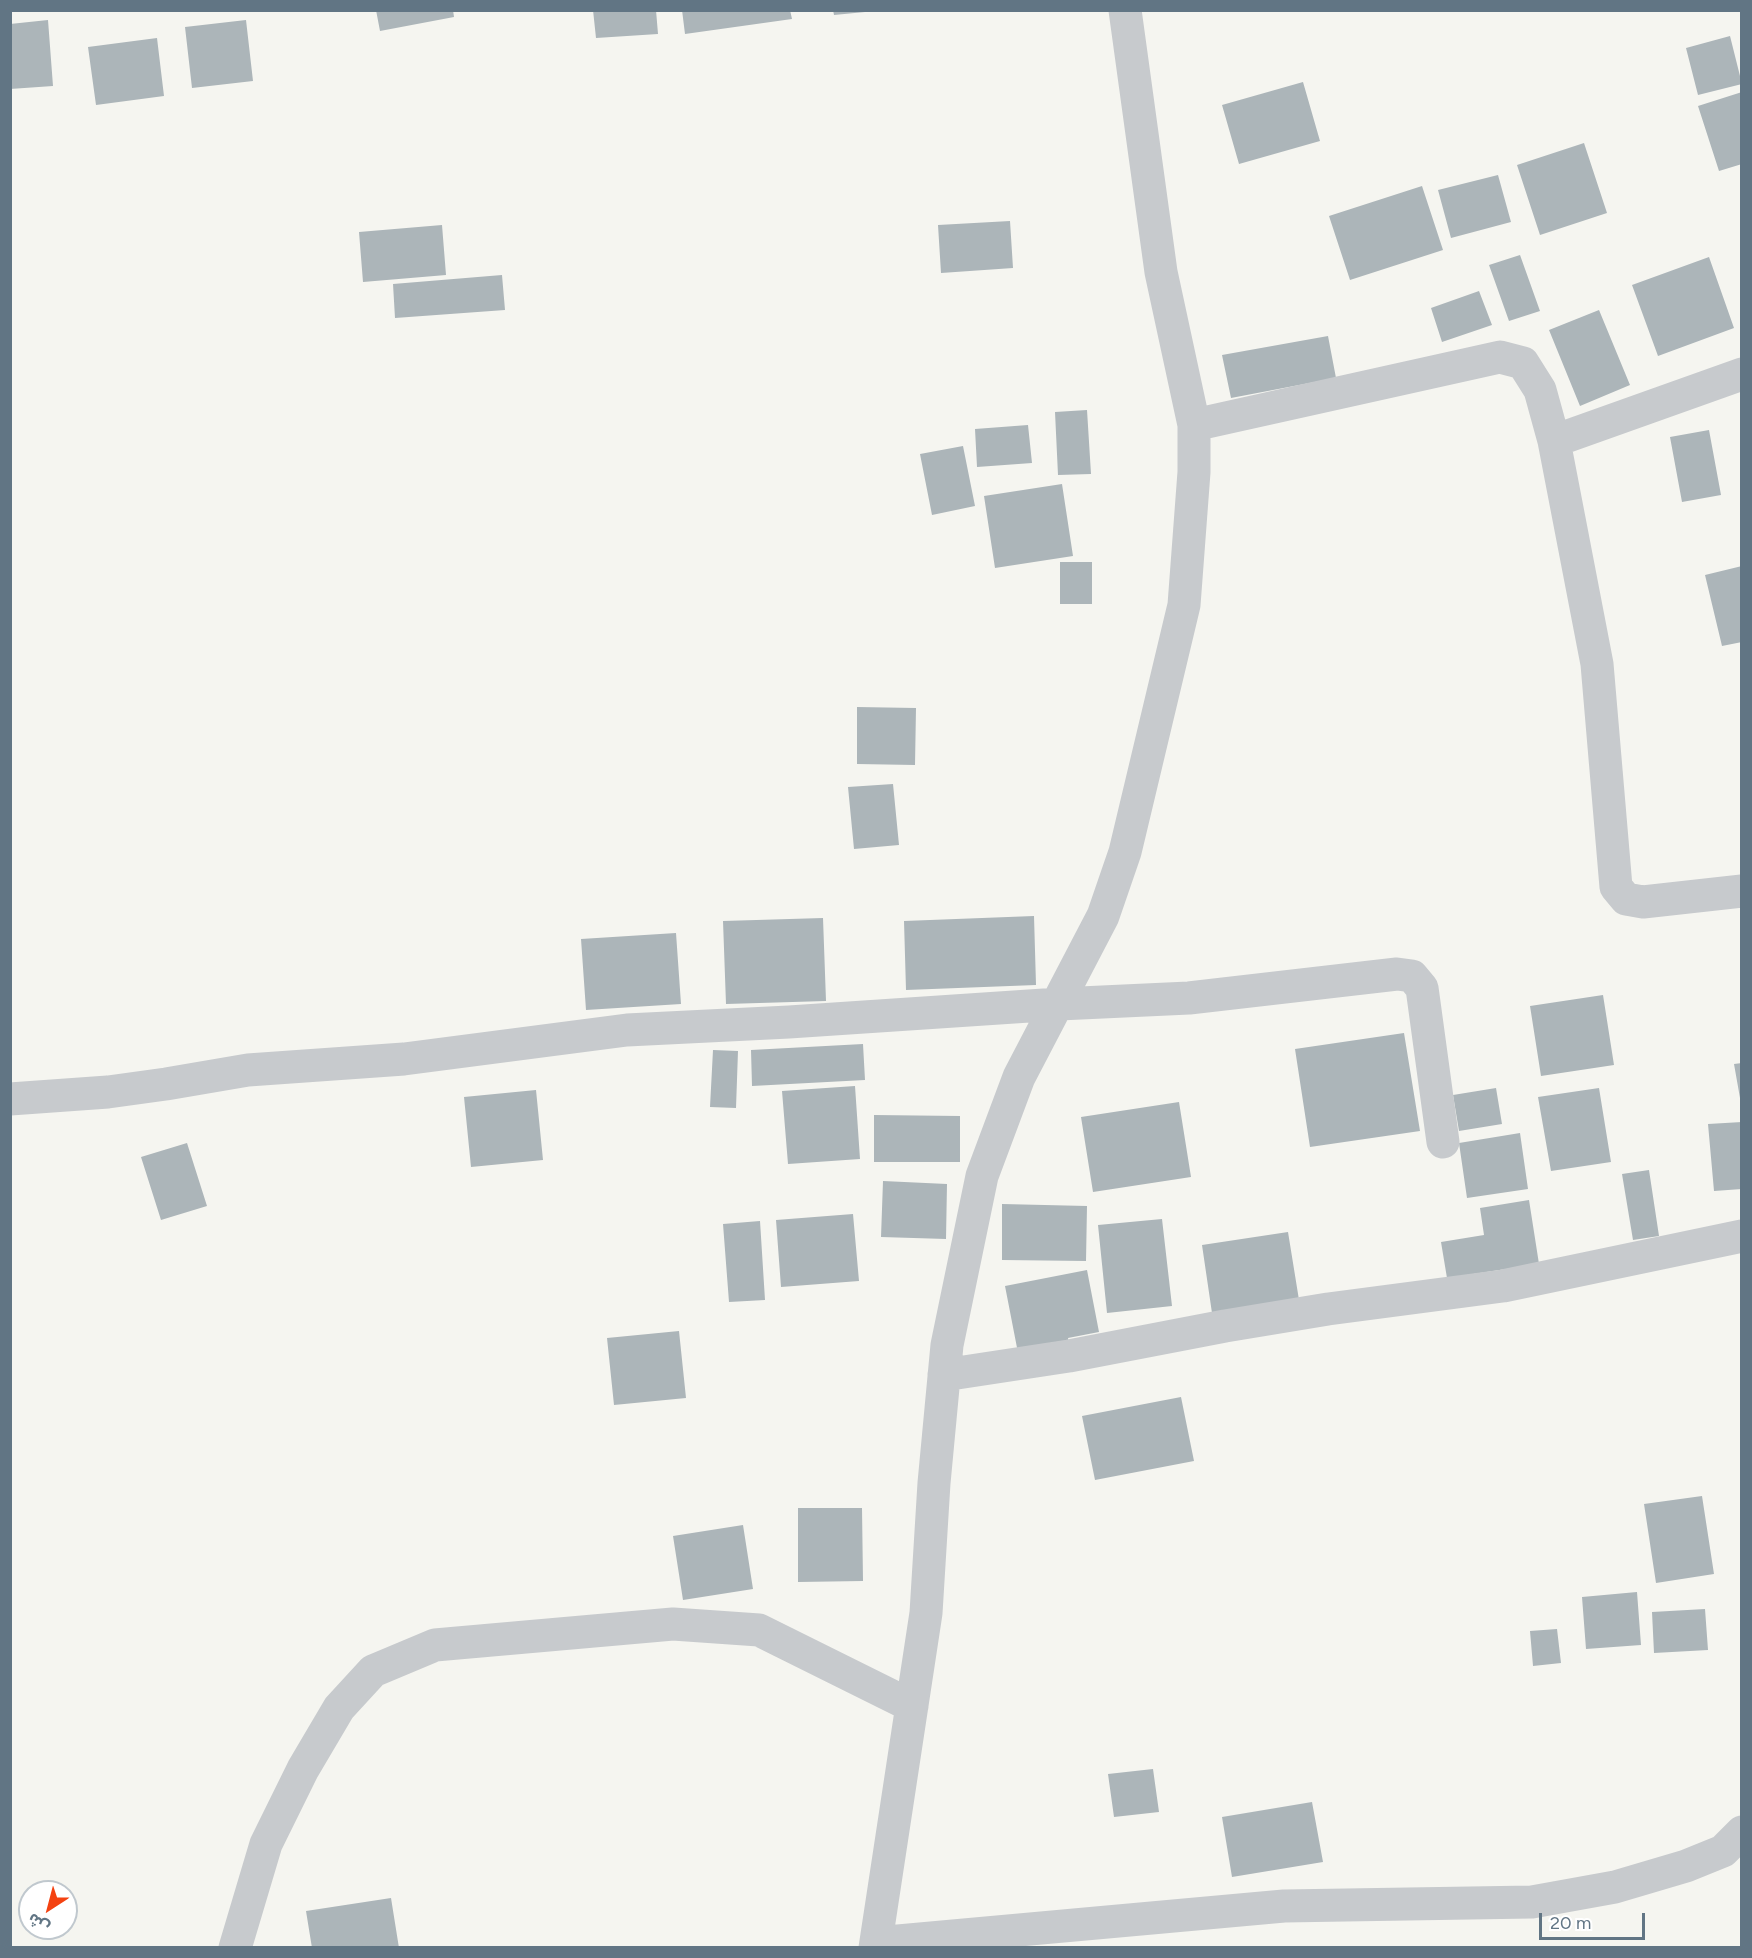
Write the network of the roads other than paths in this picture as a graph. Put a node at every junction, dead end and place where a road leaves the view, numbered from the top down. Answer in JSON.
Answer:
{"nodes":[{"id":1,"x":1125,"y":10,"type":"edge"},
{"id":2,"x":1742,"y":374,"type":"edge"},
{"id":3,"x":1194,"y":425,"type":"junction"},
{"id":4,"x":1554,"y":441,"type":"junction"},
{"id":5,"x":1742,"y":891,"type":"edge"},
{"id":6,"x":1059,"y":1004,"type":"junction"},
{"id":7,"x":10,"y":1099,"type":"edge"},
{"id":8,"x":1443,"y":1142,"type":"dead end"},
{"id":9,"x":1742,"y":1236,"type":"edge"},
{"id":10,"x":944,"y":1375,"type":"junction"},
{"id":11,"x":912,"y":1706,"type":"junction"},
{"id":12,"x":1742,"y":1832,"type":"edge"},
{"id":13,"x":876,"y":1945,"type":"edge"},
{"id":14,"x":234,"y":1947,"type":"edge"}],
"edges":[{"from":1,"to":3,"type":"street"},
{"from":2,"to":4,"type":"street"},
{"from":3,"to":4,"type":"street"},
{"from":3,"to":6,"type":"street"},
{"from":4,"to":5,"type":"street"},
{"from":6,"to":7,"type":"street"},
{"from":6,"to":8,"type":"street"},
{"from":6,"to":10,"type":"street"},
{"from":9,"to":10,"type":"street"},
{"from":10,"to":11,"type":"street"},
{"from":11,"to":13,"type":"street"},
{"from":11,"to":14,"type":"street"},
{"from":12,"to":13,"type":"street"}]}
